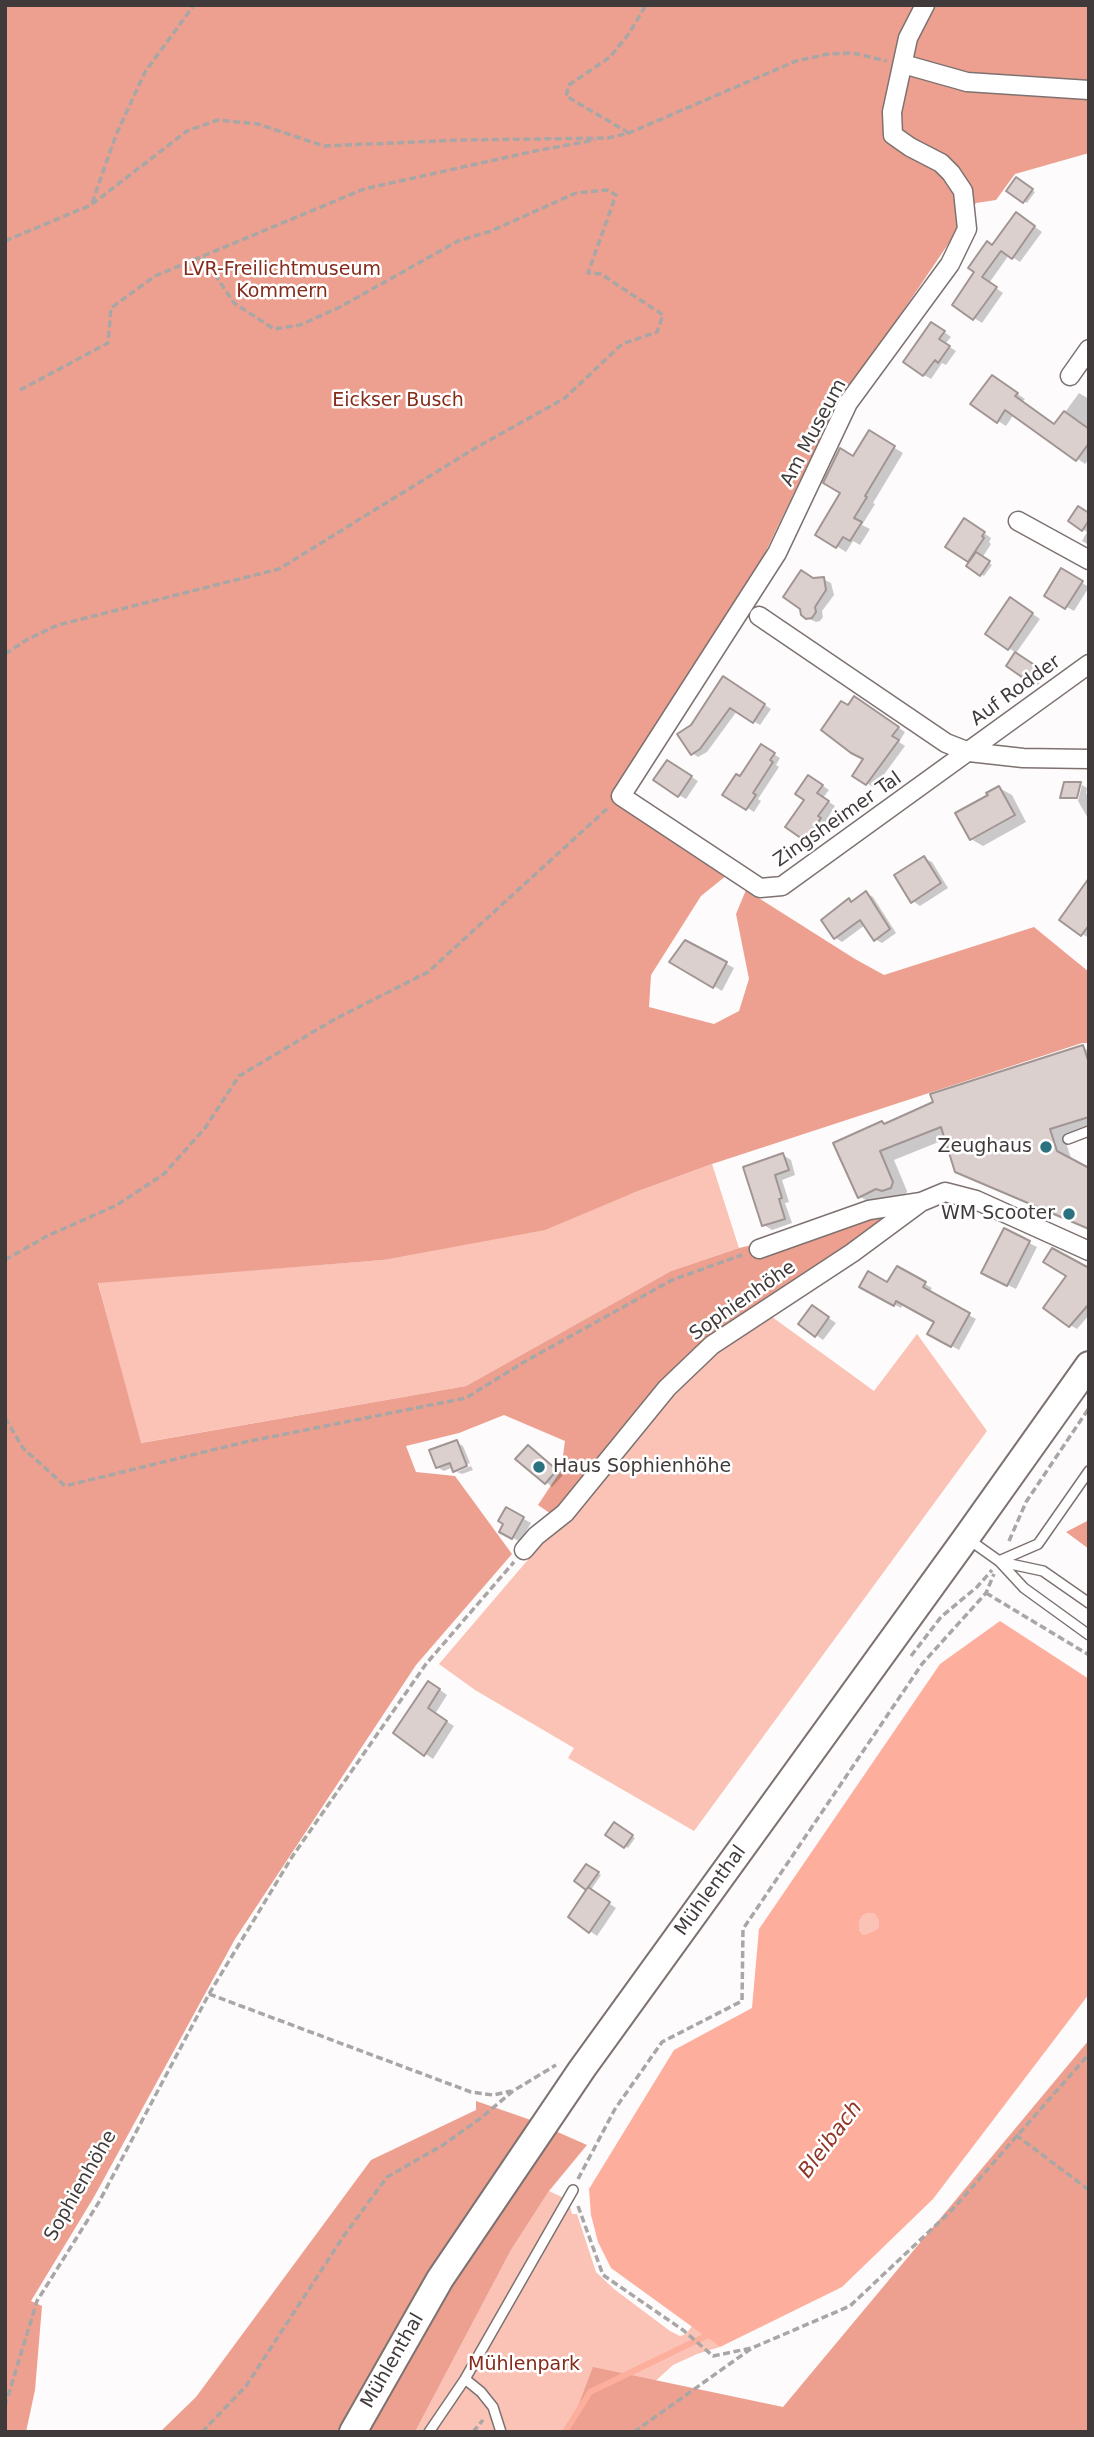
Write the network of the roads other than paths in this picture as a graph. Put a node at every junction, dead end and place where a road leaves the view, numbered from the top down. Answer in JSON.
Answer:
{"nodes":[{"id":1,"x":925,"y":5,"type":"edge"},
{"id":2,"x":903,"y":64,"type":"junction"},
{"id":3,"x":1089,"y":90,"type":"edge"},
{"id":4,"x":1089,"y":349,"type":"edge"},
{"id":5,"x":1070,"y":376,"type":"dead end"},
{"id":6,"x":1018,"y":521,"type":"dead end"},
{"id":7,"x":1089,"y":560,"type":"edge"},
{"id":8,"x":759,"y":616,"type":"dead end"},
{"id":9,"x":1089,"y":664,"type":"edge"},
{"id":10,"x":969,"y":752,"type":"junction"},
{"id":11,"x":1089,"y":759,"type":"edge"},
{"id":12,"x":621,"y":796,"type":"joint"},
{"id":13,"x":1089,"y":1131,"type":"edge"},
{"id":14,"x":1068,"y":1139,"type":"dead end"},
{"id":15,"x":921,"y":1202,"type":"junction"},
{"id":16,"x":759,"y":1249,"type":"road end"},
{"id":17,"x":1089,"y":1251,"type":"edge"},
{"id":18,"x":1089,"y":1365,"type":"edge"},
{"id":19,"x":1089,"y":1471,"type":"edge"},
{"id":20,"x":967,"y":1538,"type":"junction"},
{"id":21,"x":524,"y":1550,"type":"road end"},
{"id":22,"x":999,"y":1561,"type":"junction"},
{"id":23,"x":1089,"y":1604,"type":"edge"},
{"id":24,"x":1089,"y":1634,"type":"edge"},
{"id":25,"x":573,"y":2190,"type":"road end"},
{"id":26,"x":465,"y":2379,"type":"junction"},
{"id":27,"x":353,"y":2432,"type":"edge"},
{"id":28,"x":429,"y":2432,"type":"edge"},
{"id":29,"x":501,"y":2432,"type":"edge"}],
"edges":[{"from":1,"to":2,"type":"street"},
{"from":2,"to":3,"type":"street"},
{"from":2,"to":12,"type":"street","name":"Am Museum"},
{"from":4,"to":5,"type":"street"},
{"from":6,"to":7,"type":"street"},
{"from":8,"to":10,"type":"street"},
{"from":9,"to":10,"type":"street","name":"Auf Rodder"},
{"from":10,"to":11,"type":"street"},
{"from":10,"to":12,"type":"street","name":"Zingsheimer Tal"},
{"from":13,"to":14,"type":"lane"},
{"from":15,"to":16,"type":"street"},
{"from":15,"to":17,"type":"street"},
{"from":15,"to":21,"type":"street","name":"Sophienhöhe"},
{"from":18,"to":20,"type":"main road","name":"Mühlenthal"},
{"from":19,"to":22,"type":"lane"},
{"from":20,"to":22,"type":"lane"},
{"from":20,"to":27,"type":"main road","name":"Mühlenthal"},
{"from":22,"to":23,"type":"lane"},
{"from":22,"to":24,"type":"lane"},
{"from":25,"to":26,"type":"lane"},
{"from":26,"to":28,"type":"lane"},
{"from":26,"to":29,"type":"lane"}]}
